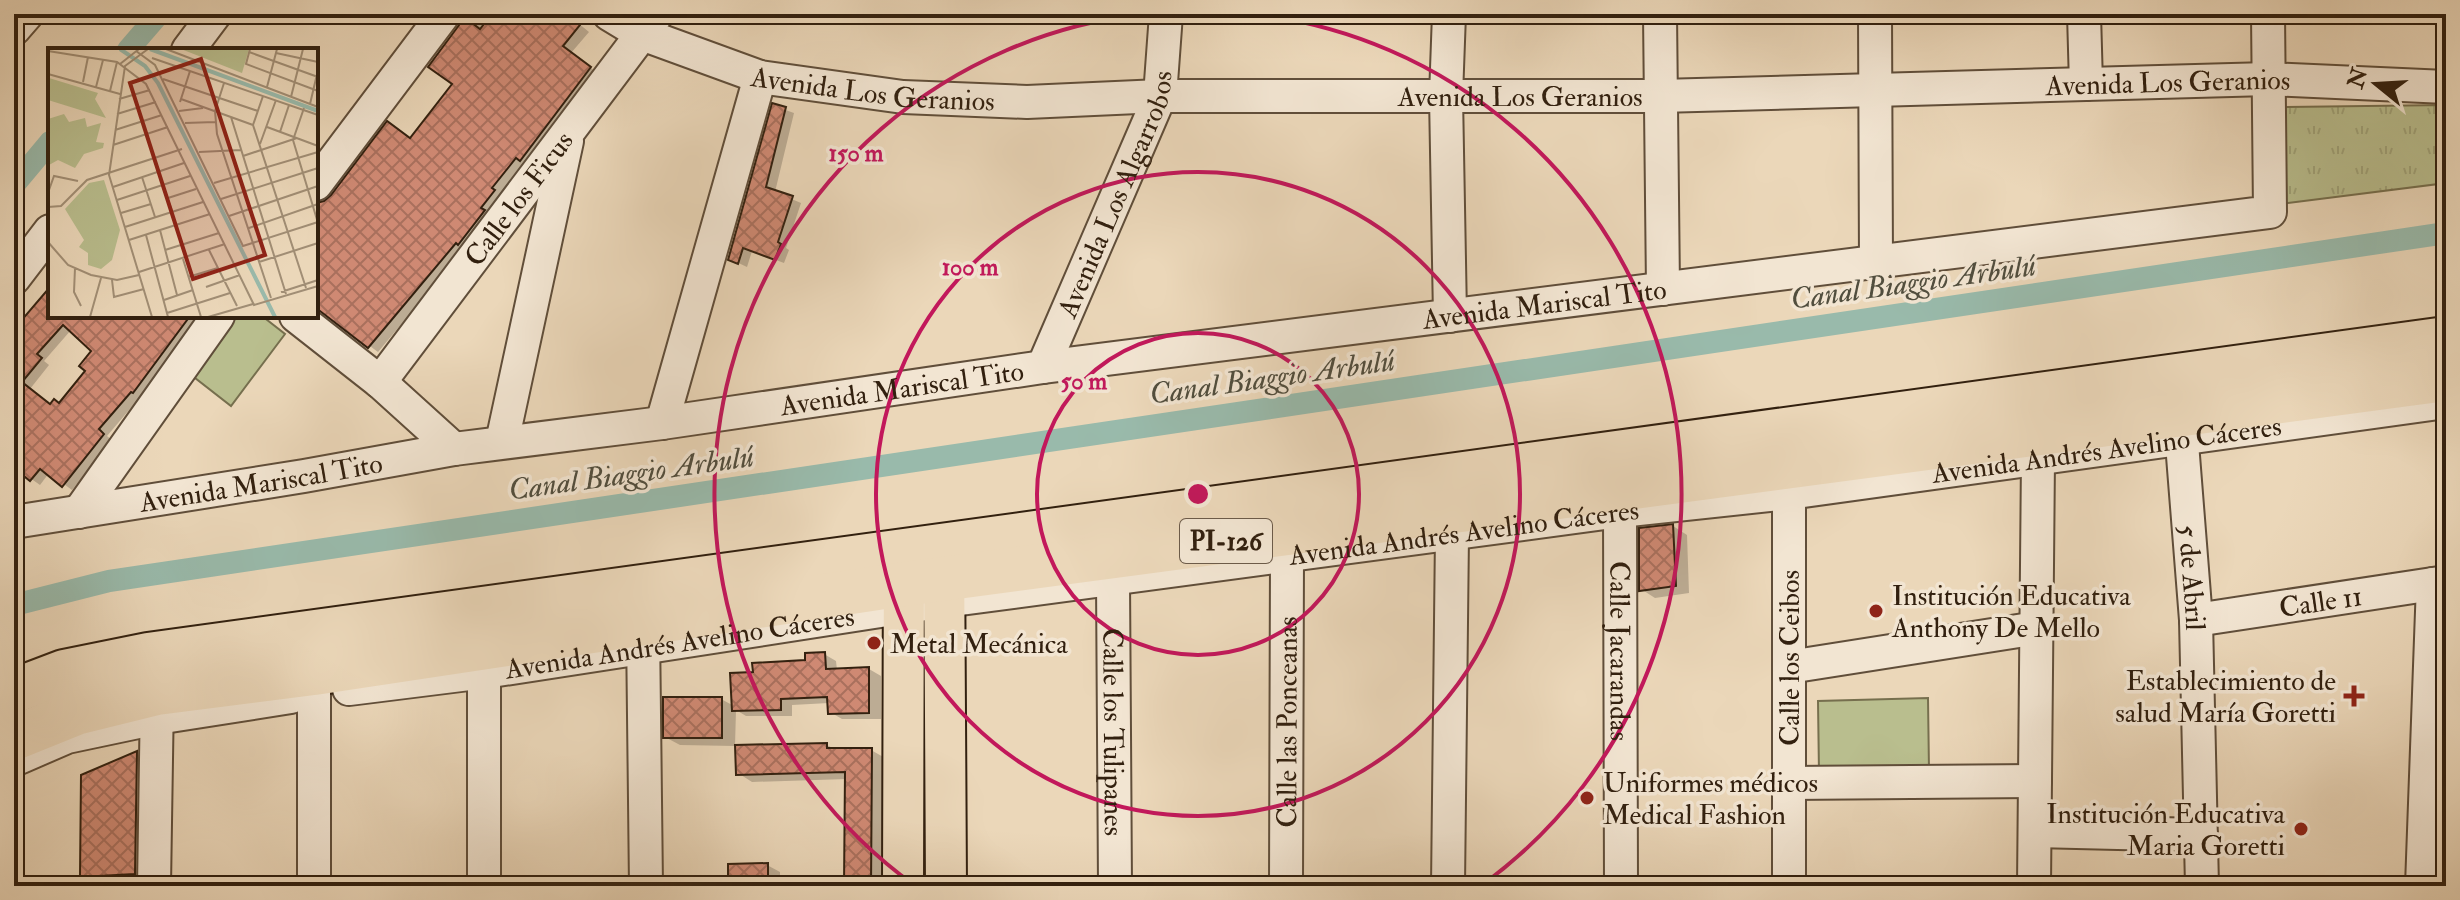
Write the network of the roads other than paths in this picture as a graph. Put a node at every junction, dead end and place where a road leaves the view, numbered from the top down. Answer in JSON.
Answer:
{"nodes":[{"id":1,"x":27,"y":14,"type":"edge"},
{"id":2,"x":215,"y":14,"type":"edge"},
{"id":3,"x":444,"y":14,"type":"edge"},
{"id":4,"x":609,"y":14,"type":"edge"},
{"id":5,"x":1166,"y":14,"type":"edge"},
{"id":6,"x":1449,"y":14,"type":"edge"},
{"id":7,"x":1660,"y":14,"type":"edge"},
{"id":8,"x":1875,"y":14,"type":"edge"},
{"id":9,"x":2084,"y":14,"type":"edge"},
{"id":10,"x":2268,"y":14,"type":"edge"},
{"id":11,"x":650,"y":24,"type":"edge"},
{"id":12,"x":14,"y":29,"type":"edge"},
{"id":13,"x":190,"y":48,"type":"edge"},
{"id":14,"x":760,"y":77,"type":"junction"},
{"id":15,"x":2268,"y":79,"type":"junction"},
{"id":16,"x":2086,"y":84,"type":"junction"},
{"id":17,"x":2446,"y":87,"type":"edge"},
{"id":18,"x":1875,"y":90,"type":"junction"},
{"id":19,"x":1160,"y":96,"type":"junction"},
{"id":20,"x":1446,"y":96,"type":"junction"},
{"id":21,"x":1660,"y":96,"type":"junction"},
{"id":22,"x":569,"y":131,"type":"junction"},
{"id":23,"x":318,"y":181,"type":"edge"},
{"id":24,"x":48,"y":234,"type":"edge"},
{"id":25,"x":1876,"y":262,"type":"junction"},
{"id":26,"x":14,"y":278,"type":"edge"},
{"id":27,"x":1663,"y":289,"type":"junction"},
{"id":28,"x":1450,"y":316,"type":"junction"},
{"id":29,"x":217,"y":318,"type":"edge"},
{"id":30,"x":299,"y":318,"type":"edge"},
{"id":31,"x":2446,"y":339,"type":"edge"},
{"id":32,"x":1043,"y":367,"type":"junction"},
{"id":33,"x":2446,"y":379,"type":"edge"},
{"id":34,"x":380,"y":382,"type":"junction"},
{"id":35,"x":2446,"y":402,"type":"edge"},
{"id":36,"x":662,"y":423,"type":"junction"},
{"id":37,"x":2181,"y":426,"type":"junction"},
{"id":38,"x":502,"y":442,"type":"junction"},
{"id":39,"x":2037,"y":446,"type":"junction"},
{"id":40,"x":454,"y":449,"type":"junction"},
{"id":41,"x":1788,"y":463,"type":"junction"},
{"id":42,"x":1620,"y":511,"type":"junction"},
{"id":43,"x":79,"y":512,"type":"junction"},
{"id":44,"x":14,"y":522,"type":"edge"},
{"id":45,"x":1452,"y":534,"type":"junction"},
{"id":46,"x":1287,"y":556,"type":"junction"},
{"id":47,"x":924,"y":578,"type":"junction"},
{"id":48,"x":1113,"y":580,"type":"junction"},
{"id":49,"x":2440,"y":583,"type":"edge"},
{"id":50,"x":2196,"y":620,"type":"junction"},
{"id":51,"x":2037,"y":628,"type":"junction"},
{"id":52,"x":644,"y":635,"type":"junction"},
{"id":53,"x":484,"y":659,"type":"junction"},
{"id":54,"x":1789,"y":667,"type":"junction"},
{"id":55,"x":314,"y":683,"type":"junction"},
{"id":56,"x":14,"y":691,"type":"edge"},
{"id":57,"x":106,"y":699,"type":"junction"},
{"id":58,"x":157,"y":705,"type":"junction"},
{"id":59,"x":14,"y":738,"type":"edge"},
{"id":60,"x":14,"y":760,"type":"edge"},
{"id":61,"x":2035,"y":781,"type":"junction"},
{"id":62,"x":1789,"y":783,"type":"junction"},
{"id":63,"x":2436,"y":784,"type":"edge"},
{"id":64,"x":2035,"y":831,"type":"junction"},
{"id":65,"x":2201,"y":835,"type":"junction"},
{"id":66,"x":154,"y":886,"type":"edge"},
{"id":67,"x":314,"y":886,"type":"edge"},
{"id":68,"x":484,"y":886,"type":"edge"},
{"id":69,"x":646,"y":886,"type":"edge"},
{"id":70,"x":903,"y":886,"type":"edge"},
{"id":71,"x":946,"y":886,"type":"edge"},
{"id":72,"x":1115,"y":886,"type":"edge"},
{"id":73,"x":1286,"y":886,"type":"edge"},
{"id":74,"x":1448,"y":886,"type":"edge"},
{"id":75,"x":1621,"y":886,"type":"edge"},
{"id":76,"x":1789,"y":886,"type":"edge"},
{"id":77,"x":2034,"y":886,"type":"edge"},
{"id":78,"x":2202,"y":886,"type":"edge"},
{"id":79,"x":2422,"y":886,"type":"edge"}],
"edges":[{"from":1,"to":12,"type":"street"},
{"from":2,"to":13,"type":"street"},
{"from":3,"to":23,"type":"street"},
{"from":4,"to":11,"type":"street","name":"Avenida Los Geranios"},
{"from":5,"to":19,"type":"street","name":"Avenida Los Algarrobos"},
{"from":6,"to":20,"type":"street"},
{"from":7,"to":21,"type":"street"},
{"from":8,"to":18,"type":"street"},
{"from":9,"to":16,"type":"street"},
{"from":10,"to":15,"type":"street"},
{"from":11,"to":14,"type":"street","name":"Avenida Los Geranios"},
{"from":11,"to":22,"type":"street","name":"Calle los Ficus"},
{"from":14,"to":19,"type":"street","name":"Avenida Los Geranios"},
{"from":14,"to":36,"type":"street"},
{"from":15,"to":16,"type":"street","name":"Avenida Los Geranios"},
{"from":15,"to":17,"type":"street","name":"Avenida Los Geranios"},
{"from":15,"to":25,"type":"street","name":"Avenida Mariscal Tito"},
{"from":16,"to":18,"type":"street","name":"Avenida Los Geranios"},
{"from":18,"to":21,"type":"street","name":"Avenida Los Geranios"},
{"from":18,"to":25,"type":"street"},
{"from":19,"to":20,"type":"street","name":"Avenida Los Geranios"},
{"from":19,"to":32,"type":"street","name":"Avenida Los Algarrobos"},
{"from":20,"to":21,"type":"street","name":"Avenida Los Geranios"},
{"from":20,"to":28,"type":"street"},
{"from":21,"to":27,"type":"street"},
{"from":22,"to":34,"type":"street","name":"Calle los Ficus"},
{"from":22,"to":38,"type":"street"},
{"from":24,"to":26,"type":"street"},
{"from":25,"to":27,"type":"street","name":"Avenida Mariscal Tito"},
{"from":27,"to":28,"type":"street","name":"Avenida Mariscal Tito"},
{"from":28,"to":32,"type":"street","name":"Avenida Mariscal Tito"},
{"from":29,"to":43,"type":"street"},
{"from":30,"to":34,"type":"street"},
{"from":31,"to":41,"type":"highway","name":"Avenida Andrés Avelino Cáceres","number":"PI-126"},
{"from":32,"to":36,"type":"street","name":"Avenida Mariscal Tito"},
{"from":33,"to":37,"type":"highway","name":"Avenida Andrés Avelino Cáceres","number":"PI-126"},
{"from":34,"to":40,"type":"street"},
{"from":35,"to":37,"type":"street","name":"Avenida Andrés Avelino Cáceres"},
{"from":36,"to":38,"type":"street","name":"Avenida Mariscal Tito"},
{"from":37,"to":39,"type":"highway","name":"Avenida Andrés Avelino Cáceres","number":"PI-126"},
{"from":37,"to":50,"type":"street","name":"5 de Abril"},
{"from":38,"to":40,"type":"street","name":"Avenida Mariscal Tito"},
{"from":39,"to":41,"type":"highway","name":"Avenida Andrés Avelino Cáceres","number":"PI-126"},
{"from":39,"to":51,"type":"street"},
{"from":40,"to":43,"type":"street","name":"Avenida Mariscal Tito"},
{"from":41,"to":42,"type":"street","name":"Avenida Andrés Avelino Cáceres"},
{"from":41,"to":47,"type":"highway","name":"Avenida Andrés Avelino Cáceres","number":"PI-126"},
{"from":41,"to":54,"type":"street","name":"Calle los Ceibos"},
{"from":42,"to":45,"type":"street","name":"Avenida Andrés Avelino Cáceres"},
{"from":42,"to":75,"type":"street","name":"Calle Jacarandas"},
{"from":43,"to":44,"type":"street","name":"Avenida Mariscal Tito"},
{"from":45,"to":46,"type":"street","name":"Avenida Andrés Avelino Cáceres"},
{"from":45,"to":74,"type":"street"},
{"from":46,"to":48,"type":"street","name":"Avenida Andrés Avelino Cáceres"},
{"from":46,"to":73,"type":"street","name":"Calle las Ponceanas"},
{"from":47,"to":48,"type":"street","name":"Avenida Andrés Avelino Cáceres"},
{"from":47,"to":52,"type":"highway","name":"Avenida Andrés Avelino Cáceres","number":"PI-126"},
{"from":47,"to":57,"type":"highway","name":"Avenida Andrés Avelino Cáceres","number":"PI-126"},
{"from":47,"to":70,"type":"main road"},
{"from":47,"to":71,"type":"main road"},
{"from":48,"to":72,"type":"street","name":"Calle los Tulipanes"},
{"from":49,"to":50,"type":"street","name":"Calle 11"},
{"from":49,"to":63,"type":"street"},
{"from":50,"to":65,"type":"street","name":"5 de Abril"},
{"from":51,"to":54,"type":"street"},
{"from":51,"to":61,"type":"street"},
{"from":52,"to":53,"type":"highway","name":"Avenida Andrés Avelino Cáceres","number":"PI-126"},
{"from":52,"to":69,"type":"street"},
{"from":53,"to":55,"type":"highway","name":"Avenida Andrés Avelino Cáceres","number":"PI-126"},
{"from":53,"to":68,"type":"street"},
{"from":54,"to":62,"type":"street","name":"Calle los Ceibos"},
{"from":55,"to":58,"type":"highway","name":"Avenida Andrés Avelino Cáceres","number":"PI-126"},
{"from":55,"to":67,"type":"street"},
{"from":56,"to":57,"type":"highway","name":"Avenida Andrés Avelino Cáceres","number":"PI-126"},
{"from":57,"to":58,"type":"highway","name":"Avenida Andrés Avelino Cáceres","number":"PI-126"},
{"from":57,"to":59,"type":"highway","name":"Avenida Andrés Avelino Cáceres","number":"PI-126"},
{"from":57,"to":60,"type":"street","name":"Avenida Andrés Avelino Cáceres"},
{"from":58,"to":66,"type":"street"},
{"from":61,"to":62,"type":"street"},
{"from":61,"to":64,"type":"street"},
{"from":62,"to":76,"type":"street","name":"Calle los Ceibos"},
{"from":63,"to":79,"type":"street"},
{"from":64,"to":65,"type":"street"},
{"from":64,"to":77,"type":"street"},
{"from":65,"to":78,"type":"street","name":"5 de Abril"}]}
